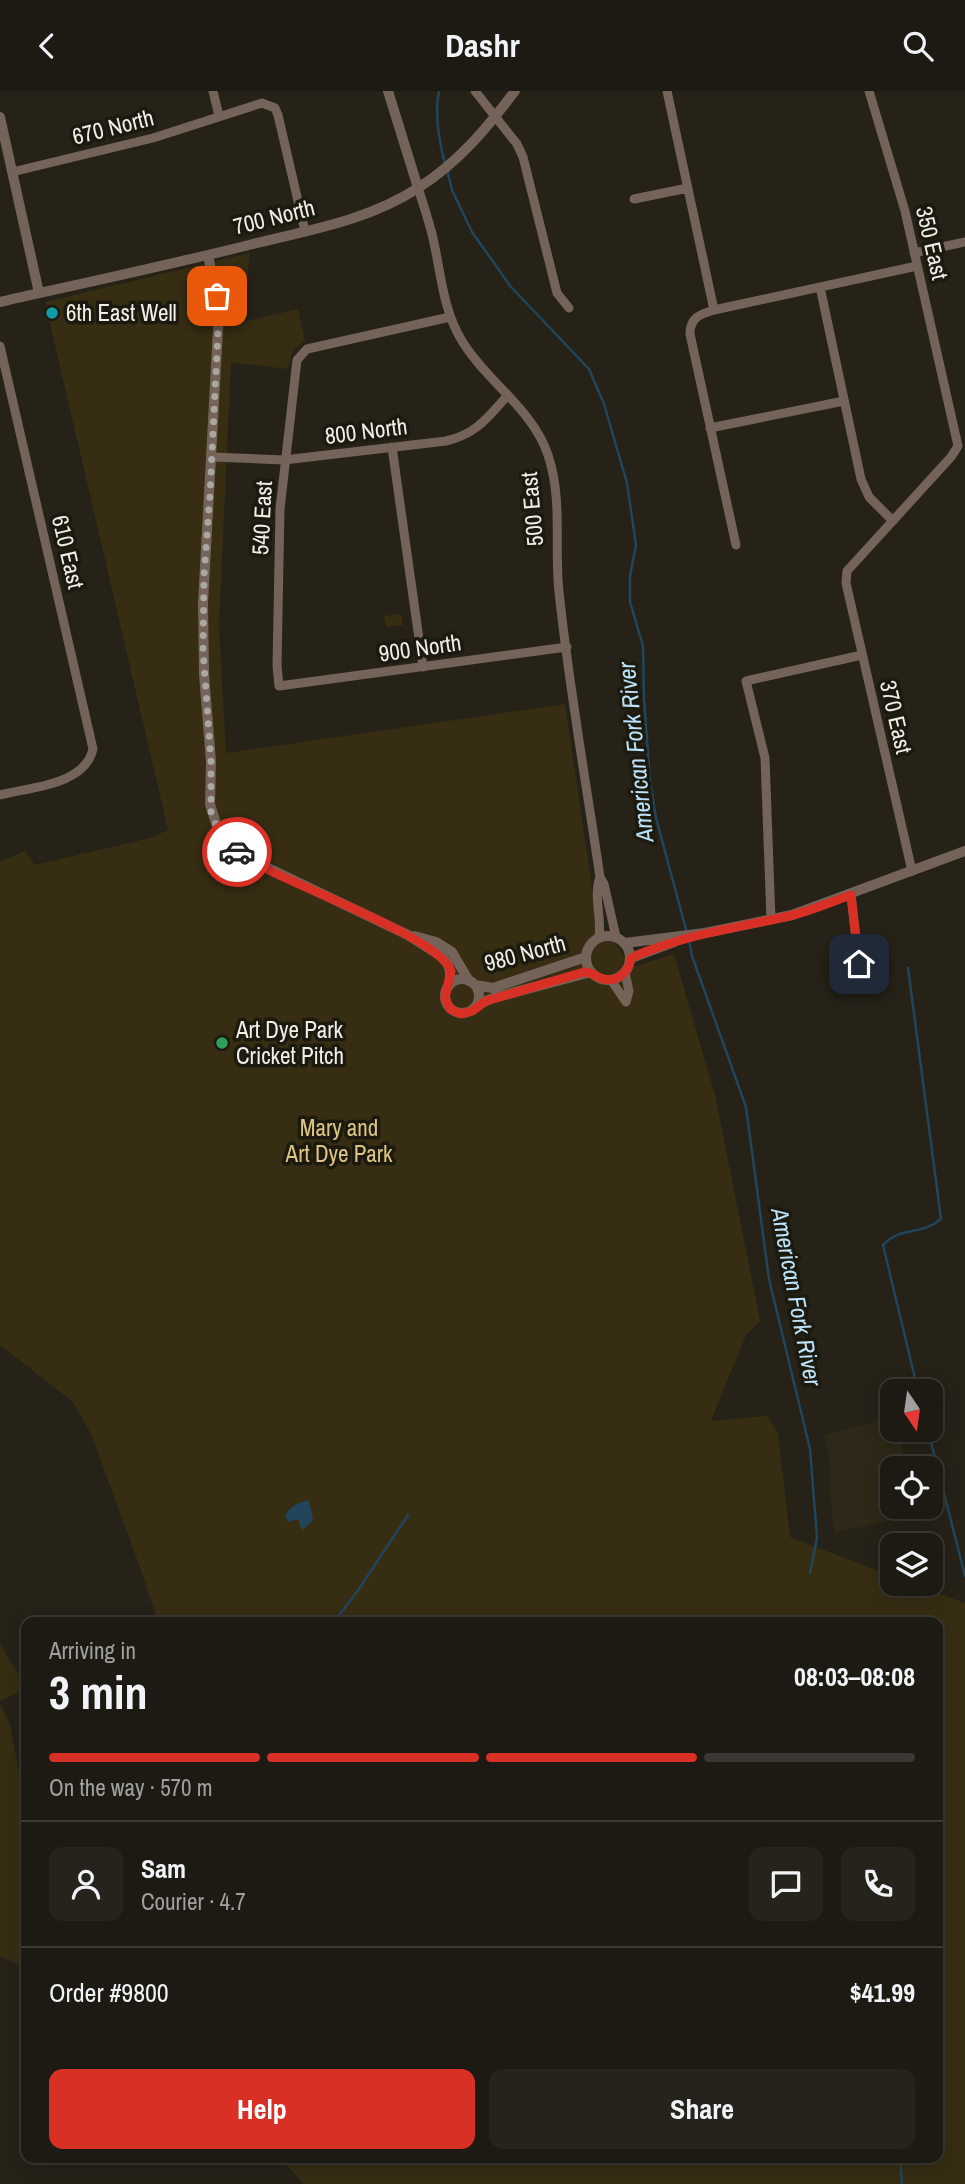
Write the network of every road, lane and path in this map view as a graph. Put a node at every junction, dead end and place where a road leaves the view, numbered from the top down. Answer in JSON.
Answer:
{"nodes":[{"id":1,"x":213,"y":91,"type":"edge"},
{"id":2,"x":388,"y":91,"type":"edge"},
{"id":3,"x":475,"y":91,"type":"edge"},
{"id":4,"x":515,"y":91,"type":"edge"},
{"id":5,"x":667,"y":91,"type":"edge"},
{"id":6,"x":869,"y":91,"type":"edge"},
{"id":7,"x":219,"y":116,"type":"junction"},
{"id":8,"x":0,"y":117,"type":"edge"},
{"id":9,"x":495,"y":118,"type":"junction"},
{"id":10,"x":4,"y":152,"type":"edge"},
{"id":11,"x":12,"y":172,"type":"junction"},
{"id":12,"x":418,"y":188,"type":"junction"},
{"id":13,"x":688,"y":188,"type":"junction"},
{"id":14,"x":634,"y":199,"type":"dead end"},
{"id":15,"x":305,"y":231,"type":"junction"},
{"id":16,"x":965,"y":242,"type":"edge"},
{"id":17,"x":914,"y":253,"type":"junction"},
{"id":18,"x":208,"y":255,"type":"junction"},
{"id":19,"x":917,"y":267,"type":"junction"},
{"id":20,"x":820,"y":287,"type":"junction"},
{"id":21,"x":39,"y":293,"type":"junction"},
{"id":22,"x":0,"y":302,"type":"edge"},
{"id":23,"x":569,"y":308,"type":"dead end"},
{"id":24,"x":715,"y":310,"type":"junction"},
{"id":25,"x":450,"y":317,"type":"junction"},
{"id":26,"x":0,"y":346,"type":"edge"},
{"id":27,"x":508,"y":395,"type":"junction"},
{"id":28,"x":844,"y":401,"type":"junction"},
{"id":29,"x":710,"y":428,"type":"junction"},
{"id":30,"x":392,"y":447,"type":"junction"},
{"id":31,"x":961,"y":447,"type":"edge"},
{"id":32,"x":212,"y":457,"type":"junction"},
{"id":33,"x":284,"y":460,"type":"junction"},
{"id":34,"x":893,"y":521,"type":"junction"},
{"id":35,"x":736,"y":545,"type":"dead end"},
{"id":36,"x":566,"y":647,"type":"junction"},
{"id":37,"x":862,"y":656,"type":"junction"},
{"id":38,"x":424,"y":667,"type":"junction"},
{"id":39,"x":279,"y":686,"type":"joint"},
{"id":40,"x":0,"y":795,"type":"edge"},
{"id":41,"x":965,"y":851,"type":"edge"},
{"id":42,"x":912,"y":871,"type":"junction"},
{"id":43,"x":600,"y":877,"type":"junction"},
{"id":44,"x":851,"y":895,"type":"junction"},
{"id":45,"x":772,"y":920,"type":"junction"},
{"id":46,"x":408,"y":935,"type":"junction"},
{"id":47,"x":599,"y":937,"type":"junction"},
{"id":48,"x":620,"y":940,"type":"junction"},
{"id":49,"x":672,"y":940,"type":"junction"},
{"id":50,"x":586,"y":957,"type":"junction"},
{"id":51,"x":631,"y":958,"type":"junction"},
{"id":52,"x":859,"y":964,"type":"dead end"},
{"id":53,"x":591,"y":972,"type":"junction"},
{"id":54,"x":625,"y":973,"type":"junction"},
{"id":55,"x":611,"y":980,"type":"junction"},
{"id":56,"x":472,"y":983,"type":"junction"},
{"id":57,"x":449,"y":986,"type":"junction"},
{"id":58,"x":477,"y":1005,"type":"junction"}],
"edges":[{"from":1,"to":7,"type":"street"},
{"from":2,"to":12,"type":"street","name":"500 East"},
{"from":3,"to":9,"type":"street"},
{"from":4,"to":9,"type":"street","name":"700 North"},
{"from":5,"to":13,"type":"street"},
{"from":6,"to":17,"type":"street","name":"350 East"},
{"from":7,"to":11,"type":"street","name":"670 North"},
{"from":7,"to":15,"type":"street","name":"670 North"},
{"from":8,"to":10,"type":"street"},
{"from":9,"to":12,"type":"street","name":"700 North"},
{"from":9,"to":23,"type":"street"},
{"from":10,"to":11,"type":"street"},
{"from":11,"to":21,"type":"street"},
{"from":12,"to":15,"type":"street","name":"700 North"},
{"from":12,"to":25,"type":"street","name":"500 East"},
{"from":13,"to":14,"type":"street"},
{"from":13,"to":24,"type":"street"},
{"from":15,"to":18,"type":"street","name":"700 North"},
{"from":16,"to":17,"type":"street"},
{"from":17,"to":19,"type":"street","name":"350 East"},
{"from":18,"to":21,"type":"street","name":"700 North"},
{"from":18,"to":32,"type":"street"},
{"from":19,"to":20,"type":"street"},
{"from":19,"to":31,"type":"street","name":"350 East"},
{"from":20,"to":24,"type":"street"},
{"from":20,"to":28,"type":"street"},
{"from":21,"to":22,"type":"street","name":"700 North"},
{"from":24,"to":29,"type":"street"},
{"from":25,"to":27,"type":"street","name":"500 East"},
{"from":25,"to":33,"type":"street","name":"540 East"},
{"from":26,"to":40,"type":"street","name":"610 East"},
{"from":27,"to":30,"type":"street","name":"800 North"},
{"from":27,"to":36,"type":"street","name":"500 East"},
{"from":28,"to":29,"type":"street"},
{"from":28,"to":34,"type":"street"},
{"from":29,"to":35,"type":"street"},
{"from":30,"to":33,"type":"street","name":"800 North"},
{"from":30,"to":38,"type":"street"},
{"from":31,"to":34,"type":"street"},
{"from":32,"to":33,"type":"street","name":"800 North"},
{"from":32,"to":46,"type":"street"},
{"from":33,"to":39,"type":"street","name":"540 East"},
{"from":34,"to":37,"type":"street","name":"370 East"},
{"from":36,"to":38,"type":"street","name":"900 North"},
{"from":36,"to":43,"type":"street","name":"500 East"},
{"from":37,"to":42,"type":"street","name":"370 East"},
{"from":37,"to":45,"type":"street"},
{"from":38,"to":39,"type":"street","name":"900 North"},
{"from":41,"to":42,"type":"street"},
{"from":42,"to":44,"type":"street"},
{"from":43,"to":47,"type":"street","name":"500 East"},
{"from":43,"to":48,"type":"street","name":"500 East"},
{"from":44,"to":45,"type":"street"},
{"from":44,"to":52,"type":"street"},
{"from":45,"to":49,"type":"street"},
{"from":46,"to":56,"type":"street"},
{"from":46,"to":57,"type":"street"},
{"from":47,"to":48,"type":"street"},
{"from":47,"to":50,"type":"street"},
{"from":48,"to":49,"type":"street"},
{"from":48,"to":51,"type":"street"},
{"from":49,"to":51,"type":"street"},
{"from":50,"to":53,"type":"street"},
{"from":50,"to":56,"type":"street","name":"980 North"},
{"from":51,"to":54,"type":"street"},
{"from":53,"to":55,"type":"street"},
{"from":53,"to":58,"type":"street","name":"980 North"},
{"from":54,"to":55,"type":"street"},
{"from":54,"to":55,"type":"street"},
{"from":56,"to":57,"type":"street"},
{"from":56,"to":58,"type":"street"},
{"from":57,"to":58,"type":"street"}]}
